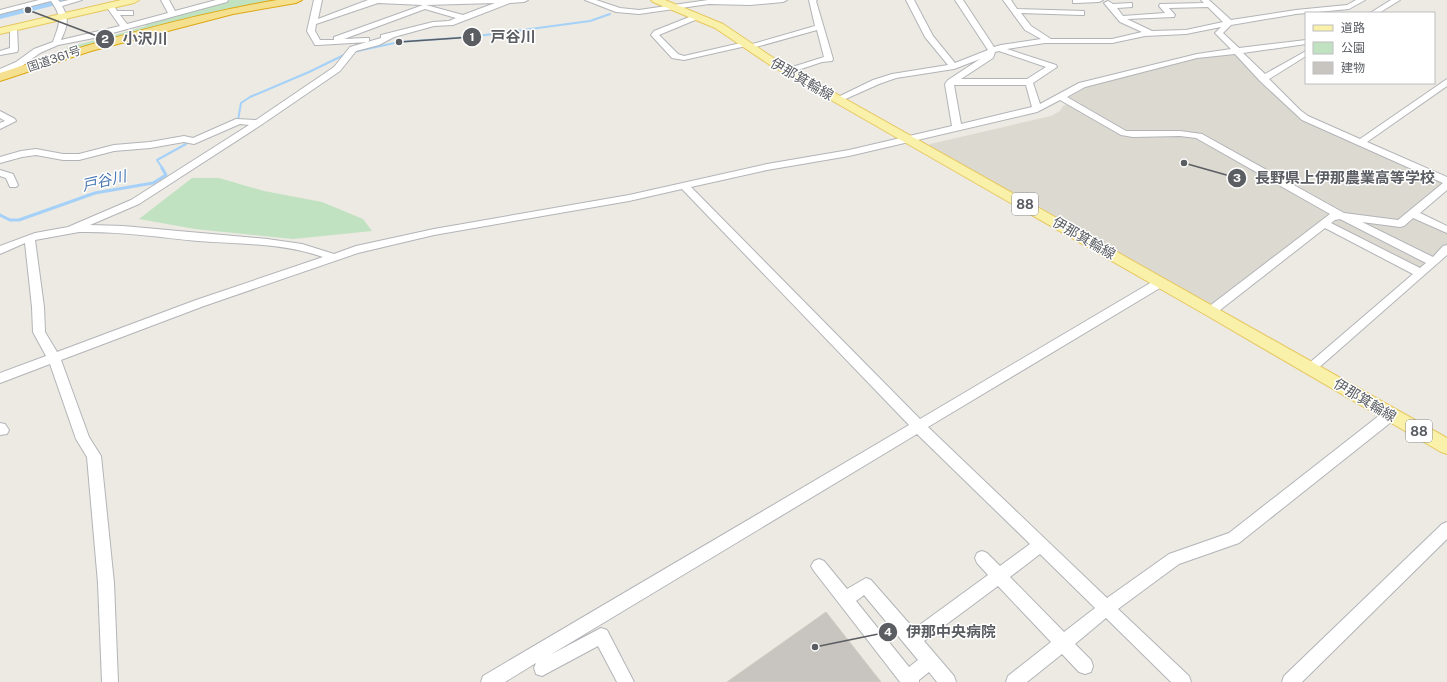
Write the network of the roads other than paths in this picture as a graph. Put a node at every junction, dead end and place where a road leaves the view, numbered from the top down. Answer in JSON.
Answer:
{"nodes":[{"id":1,"x":48,"y":0,"type":"edge"},
{"id":2,"x":78,"y":0,"type":"edge"},
{"id":3,"x":134,"y":0,"type":"edge"},
{"id":4,"x":165,"y":0,"type":"edge"},
{"id":5,"x":224,"y":0,"type":"edge"},
{"id":6,"x":296,"y":0,"type":"edge"},
{"id":7,"x":318,"y":0,"type":"edge"},
{"id":8,"x":373,"y":0,"type":"edge"},
{"id":9,"x":510,"y":0,"type":"edge"},
{"id":10,"x":524,"y":0,"type":"edge"},
{"id":11,"x":588,"y":0,"type":"edge"},
{"id":12,"x":656,"y":0,"type":"edge"},
{"id":13,"x":783,"y":0,"type":"edge"},
{"id":14,"x":813,"y":0,"type":"edge"},
{"id":15,"x":910,"y":0,"type":"edge"},
{"id":16,"x":959,"y":0,"type":"edge"},
{"id":17,"x":1006,"y":0,"type":"edge"},
{"id":18,"x":1099,"y":0,"type":"edge"},
{"id":19,"x":1360,"y":0,"type":"edge"},
{"id":20,"x":1396,"y":0,"type":"edge"},
{"id":21,"x":439,"y":1,"type":"edge"},
{"id":22,"x":1076,"y":1,"type":"edge"},
{"id":23,"x":57,"y":3,"type":"edge"},
{"id":24,"x":1108,"y":3,"type":"edge"},
{"id":25,"x":1208,"y":3,"type":"edge"},
{"id":26,"x":1129,"y":5,"type":"dead end"},
{"id":27,"x":425,"y":6,"type":"junction"},
{"id":28,"x":674,"y":6,"type":"junction"},
{"id":29,"x":112,"y":9,"type":"junction"},
{"id":30,"x":1014,"y":11,"type":"junction"},
{"id":31,"x":0,"y":12,"type":"edge"},
{"id":32,"x":1376,"y":12,"type":"edge"},
{"id":33,"x":130,"y":13,"type":"dead end"},
{"id":34,"x":172,"y":13,"type":"junction"},
{"id":35,"x":1081,"y":13,"type":"dead end"},
{"id":36,"x":697,"y":16,"type":"junction"},
{"id":37,"x":65,"y":17,"type":"junction"},
{"id":38,"x":465,"y":18,"type":"junction"},
{"id":39,"x":1122,"y":18,"type":"junction"},
{"id":40,"x":384,"y":22,"type":"junction"},
{"id":41,"x":313,"y":23,"type":"junction"},
{"id":42,"x":1230,"y":23,"type":"junction"},
{"id":43,"x":125,"y":26,"type":"junction"},
{"id":44,"x":820,"y":27,"type":"junction"},
{"id":45,"x":13,"y":28,"type":"junction"},
{"id":46,"x":417,"y":29,"type":"junction"},
{"id":47,"x":0,"y":32,"type":"edge"},
{"id":48,"x":1149,"y":33,"type":"junction"},
{"id":49,"x":391,"y":36,"type":"junction"},
{"id":50,"x":1049,"y":41,"type":"junction"},
{"id":51,"x":1305,"y":42,"type":"edge"},
{"id":52,"x":56,"y":43,"type":"junction"},
{"id":53,"x":322,"y":44,"type":"junction"},
{"id":54,"x":747,"y":46,"type":"junction"},
{"id":55,"x":995,"y":49,"type":"junction"},
{"id":56,"x":37,"y":51,"type":"junction"},
{"id":57,"x":1236,"y":51,"type":"junction"},
{"id":58,"x":0,"y":52,"type":"edge"},
{"id":59,"x":1305,"y":54,"type":"edge"},
{"id":60,"x":0,"y":63,"type":"edge"},
{"id":61,"x":954,"y":67,"type":"junction"},
{"id":62,"x":789,"y":71,"type":"junction"},
{"id":63,"x":0,"y":72,"type":"edge"},
{"id":64,"x":0,"y":77,"type":"edge"},
{"id":65,"x":1263,"y":78,"type":"junction"},
{"id":66,"x":951,"y":82,"type":"junction"},
{"id":67,"x":1029,"y":82,"type":"junction"},
{"id":68,"x":1447,"y":82,"type":"edge"},
{"id":69,"x":1059,"y":96,"type":"junction"},
{"id":70,"x":838,"y":99,"type":"junction"},
{"id":71,"x":1036,"y":109,"type":"junction"},
{"id":72,"x":0,"y":114,"type":"edge"},
{"id":73,"x":258,"y":123,"type":"junction"},
{"id":74,"x":0,"y":126,"type":"edge"},
{"id":75,"x":957,"y":127,"type":"junction"},
{"id":76,"x":909,"y":140,"type":"junction"},
{"id":77,"x":1361,"y":142,"type":"junction"},
{"id":78,"x":0,"y":150,"type":"edge"},
{"id":79,"x":21,"y":154,"type":"junction"},
{"id":80,"x":0,"y":160,"type":"edge"},
{"id":81,"x":0,"y":173,"type":"edge"},
{"id":82,"x":1447,"y":181,"type":"edge"},
{"id":83,"x":13,"y":185,"type":"dead end"},
{"id":84,"x":1447,"y":185,"type":"edge"},
{"id":85,"x":684,"y":186,"type":"junction"},
{"id":86,"x":1413,"y":214,"type":"junction"},
{"id":87,"x":1340,"y":216,"type":"junction"},
{"id":88,"x":1325,"y":224,"type":"junction"},
{"id":89,"x":1447,"y":230,"type":"edge"},
{"id":90,"x":67,"y":231,"type":"junction"},
{"id":91,"x":30,"y":239,"type":"junction"},
{"id":92,"x":0,"y":249,"type":"edge"},
{"id":93,"x":1447,"y":249,"type":"edge"},
{"id":94,"x":335,"y":258,"type":"junction"},
{"id":95,"x":1434,"y":262,"type":"junction"},
{"id":96,"x":1421,"y":273,"type":"junction"},
{"id":97,"x":1161,"y":282,"type":"junction"},
{"id":98,"x":1211,"y":311,"type":"junction"},
{"id":99,"x":54,"y":358,"type":"junction"},
{"id":100,"x":1311,"y":368,"type":"junction"},
{"id":101,"x":0,"y":378,"type":"edge"},
{"id":102,"x":1390,"y":415,"type":"junction"},
{"id":103,"x":919,"y":427,"type":"junction"},
{"id":104,"x":1447,"y":447,"type":"edge"},
{"id":105,"x":1447,"y":529,"type":"edge"},
{"id":106,"x":1041,"y":545,"type":"junction"},
{"id":107,"x":982,"y":558,"type":"dead end"},
{"id":108,"x":819,"y":566,"type":"dead end"},
{"id":109,"x":999,"y":576,"type":"junction"},
{"id":110,"x":845,"y":599,"type":"junction"},
{"id":111,"x":1106,"y":608,"type":"junction"},
{"id":112,"x":912,"y":640,"type":"junction"},
{"id":113,"x":1063,"y":643,"type":"junction"},
{"id":114,"x":930,"y":661,"type":"junction"},
{"id":115,"x":1085,"y":666,"type":"dead end"},
{"id":116,"x":542,"y":668,"type":"dead end"},
{"id":117,"x":910,"y":680,"type":"edge"},
{"id":118,"x":110,"y":682,"type":"edge"},
{"id":119,"x":490,"y":682,"type":"edge"},
{"id":120,"x":626,"y":682,"type":"edge"},
{"id":121,"x":948,"y":682,"type":"edge"},
{"id":122,"x":1014,"y":682,"type":"edge"},
{"id":123,"x":1183,"y":682,"type":"edge"},
{"id":124,"x":1290,"y":682,"type":"edge"}],
"edges":[{"from":1,"to":31,"type":"street"},
{"from":2,"to":23,"type":"street"},
{"from":3,"to":29,"type":"main road"},
{"from":4,"to":34,"type":"street"},
{"from":5,"to":34,"type":"street"},
{"from":6,"to":64,"type":"highway","name":"国道361号"},
{"from":7,"to":41,"type":"street"},
{"from":8,"to":21,"type":"street"},
{"from":8,"to":41,"type":"street"},
{"from":9,"to":10,"type":"street"},
{"from":9,"to":21,"type":"street"},
{"from":9,"to":38,"type":"street"},
{"from":11,"to":28,"type":"street"},
{"from":12,"to":28,"type":"main road","name":"伊那箕輪線","number":"88"},
{"from":13,"to":28,"type":"street"},
{"from":14,"to":44,"type":"street"},
{"from":15,"to":61,"type":"street"},
{"from":16,"to":55,"type":"street"},
{"from":17,"to":30,"type":"street"},
{"from":18,"to":22,"type":"street"},
{"from":19,"to":42,"type":"street"},
{"from":20,"to":32,"type":"street"},
{"from":21,"to":27,"type":"street"},
{"from":23,"to":37,"type":"street"},
{"from":24,"to":26,"type":"street"},
{"from":24,"to":39,"type":"street"},
{"from":25,"to":39,"type":"street"},
{"from":25,"to":42,"type":"street"},
{"from":27,"to":38,"type":"street"},
{"from":27,"to":40,"type":"street"},
{"from":28,"to":36,"type":"main road","name":"伊那箕輪線","number":"88"},
{"from":29,"to":33,"type":"street"},
{"from":29,"to":37,"type":"main road"},
{"from":29,"to":43,"type":"street"},
{"from":30,"to":35,"type":"street"},
{"from":30,"to":50,"type":"street"},
{"from":34,"to":43,"type":"street"},
{"from":36,"to":54,"type":"main road","name":"伊那箕輪線","number":"88"},
{"from":36,"to":54,"type":"street"},
{"from":37,"to":45,"type":"main road"},
{"from":37,"to":52,"type":"street"},
{"from":38,"to":46,"type":"street"},
{"from":39,"to":48,"type":"street"},
{"from":40,"to":46,"type":"street"},
{"from":40,"to":53,"type":"street"},
{"from":41,"to":53,"type":"street"},
{"from":42,"to":48,"type":"street"},
{"from":42,"to":57,"type":"street"},
{"from":43,"to":52,"type":"street"},
{"from":44,"to":54,"type":"street"},
{"from":44,"to":62,"type":"street"},
{"from":45,"to":47,"type":"main road"},
{"from":45,"to":58,"type":"street"},
{"from":46,"to":49,"type":"street"},
{"from":48,"to":50,"type":"street"},
{"from":49,"to":53,"type":"street"},
{"from":49,"to":73,"type":"street"},
{"from":50,"to":55,"type":"street"},
{"from":51,"to":57,"type":"street"},
{"from":52,"to":56,"type":"street"},
{"from":54,"to":62,"type":"main road","name":"伊那箕輪線","number":"88"},
{"from":55,"to":61,"type":"street"},
{"from":55,"to":66,"type":"street"},
{"from":55,"to":67,"type":"street"},
{"from":56,"to":60,"type":"street"},
{"from":56,"to":63,"type":"street"},
{"from":57,"to":65,"type":"street"},
{"from":57,"to":69,"type":"street"},
{"from":59,"to":65,"type":"street"},
{"from":61,"to":70,"type":"street"},
{"from":62,"to":70,"type":"main road","name":"伊那箕輪線","number":"88"},
{"from":65,"to":77,"type":"street"},
{"from":66,"to":67,"type":"street"},
{"from":66,"to":75,"type":"street"},
{"from":67,"to":71,"type":"street"},
{"from":68,"to":77,"type":"street"},
{"from":69,"to":71,"type":"street"},
{"from":69,"to":87,"type":"street"},
{"from":70,"to":76,"type":"main road","name":"伊那箕輪線","number":"88"},
{"from":71,"to":75,"type":"street"},
{"from":72,"to":74,"type":"street"},
{"from":73,"to":79,"type":"street"},
{"from":73,"to":90,"type":"street"},
{"from":75,"to":76,"type":"street"},
{"from":76,"to":85,"type":"street"},
{"from":76,"to":97,"type":"main road","name":"伊那箕輪線","number":"88"},
{"from":77,"to":82,"type":"street"},
{"from":78,"to":79,"type":"street"},
{"from":79,"to":80,"type":"street"},
{"from":81,"to":83,"type":"street"},
{"from":84,"to":86,"type":"street"},
{"from":85,"to":94,"type":"street"},
{"from":85,"to":103,"type":"street"},
{"from":86,"to":87,"type":"street"},
{"from":86,"to":89,"type":"street"},
{"from":87,"to":88,"type":"street"},
{"from":87,"to":95,"type":"street"},
{"from":88,"to":96,"type":"street"},
{"from":88,"to":98,"type":"street"},
{"from":90,"to":91,"type":"street"},
{"from":90,"to":94,"type":"street"},
{"from":91,"to":92,"type":"street"},
{"from":91,"to":99,"type":"street"},
{"from":93,"to":95,"type":"street"},
{"from":94,"to":99,"type":"street"},
{"from":95,"to":96,"type":"street"},
{"from":96,"to":100,"type":"street"},
{"from":97,"to":98,"type":"main road","name":"伊那箕輪線","number":"88"},
{"from":97,"to":103,"type":"street"},
{"from":98,"to":100,"type":"main road","name":"伊那箕輪線","number":"88"},
{"from":99,"to":101,"type":"street"},
{"from":99,"to":118,"type":"street"},
{"from":100,"to":102,"type":"main road","name":"伊那箕輪線","number":"88"},
{"from":102,"to":104,"type":"main road","name":"伊那箕輪線","number":"88"},
{"from":102,"to":111,"type":"street"},
{"from":103,"to":106,"type":"street"},
{"from":103,"to":119,"type":"street"},
{"from":105,"to":124,"type":"street"},
{"from":106,"to":109,"type":"street"},
{"from":106,"to":111,"type":"street"},
{"from":107,"to":109,"type":"street"},
{"from":108,"to":110,"type":"street"},
{"from":109,"to":112,"type":"street"},
{"from":109,"to":113,"type":"street"},
{"from":110,"to":112,"type":"street"},
{"from":110,"to":117,"type":"street"},
{"from":111,"to":113,"type":"street"},
{"from":111,"to":123,"type":"street"},
{"from":112,"to":114,"type":"street"},
{"from":113,"to":115,"type":"street"},
{"from":113,"to":122,"type":"street"},
{"from":114,"to":117,"type":"street"},
{"from":114,"to":121,"type":"street"},
{"from":116,"to":120,"type":"street"}]}
